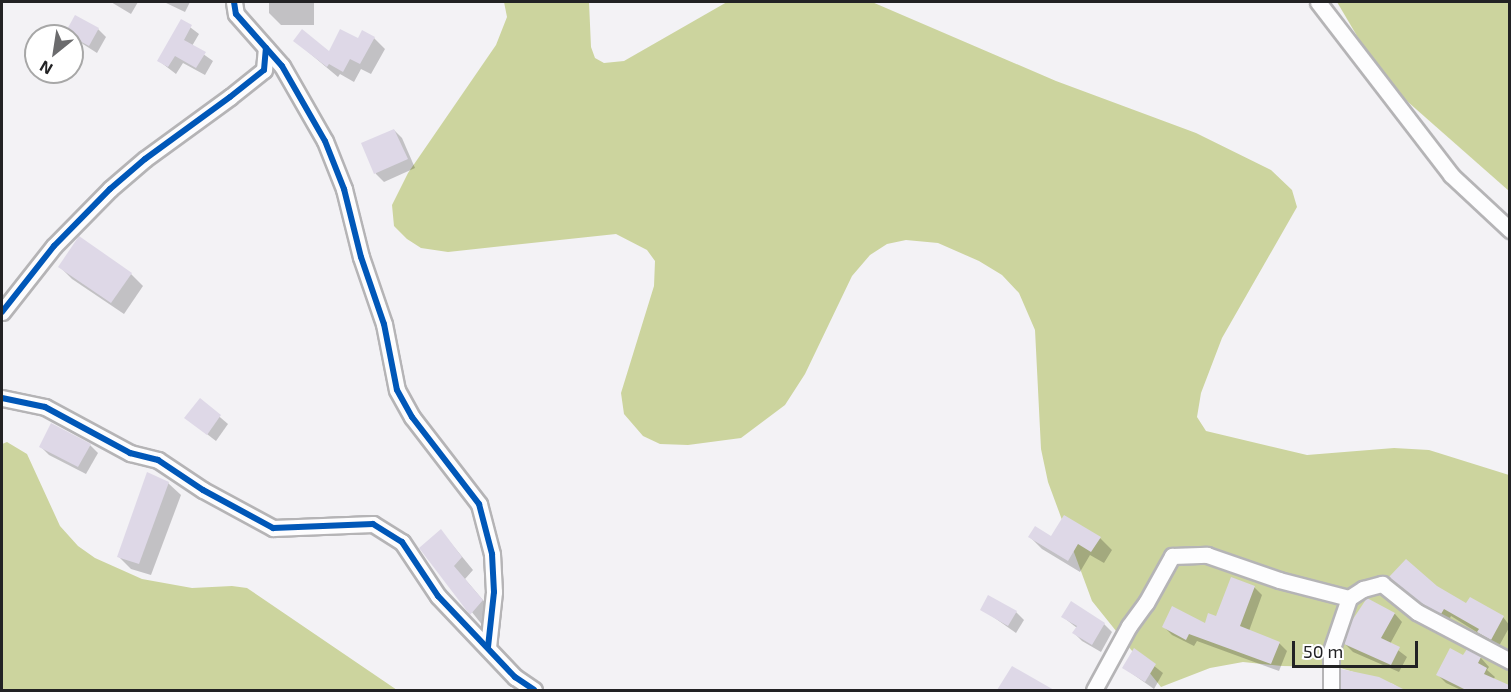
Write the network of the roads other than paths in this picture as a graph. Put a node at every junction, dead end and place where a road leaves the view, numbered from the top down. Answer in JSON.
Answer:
{"nodes":[{"id":1,"x":234,"y":2,"type":"edge"},
{"id":2,"x":1318,"y":2,"type":"edge"},
{"id":3,"x":266,"y":48,"type":"junction"},
{"id":4,"x":1509,"y":230,"type":"edge"},
{"id":5,"x":2,"y":312,"type":"edge"},
{"id":6,"x":2,"y":398,"type":"edge"},
{"id":7,"x":1349,"y":598,"type":"junction"},
{"id":8,"x":488,"y":647,"type":"junction"},
{"id":9,"x":1509,"y":661,"type":"edge"},
{"id":10,"x":534,"y":690,"type":"edge"},
{"id":11,"x":1094,"y":690,"type":"edge"},
{"id":12,"x":1331,"y":690,"type":"edge"}],
"edges":[{"from":1,"to":3,"type":"street"},
{"from":2,"to":4,"type":"street"},
{"from":3,"to":5,"type":"street"},
{"from":3,"to":8,"type":"street"},
{"from":6,"to":8,"type":"street"},
{"from":7,"to":9,"type":"street"},
{"from":7,"to":11,"type":"street"},
{"from":7,"to":12,"type":"street"},
{"from":8,"to":10,"type":"street"}]}
